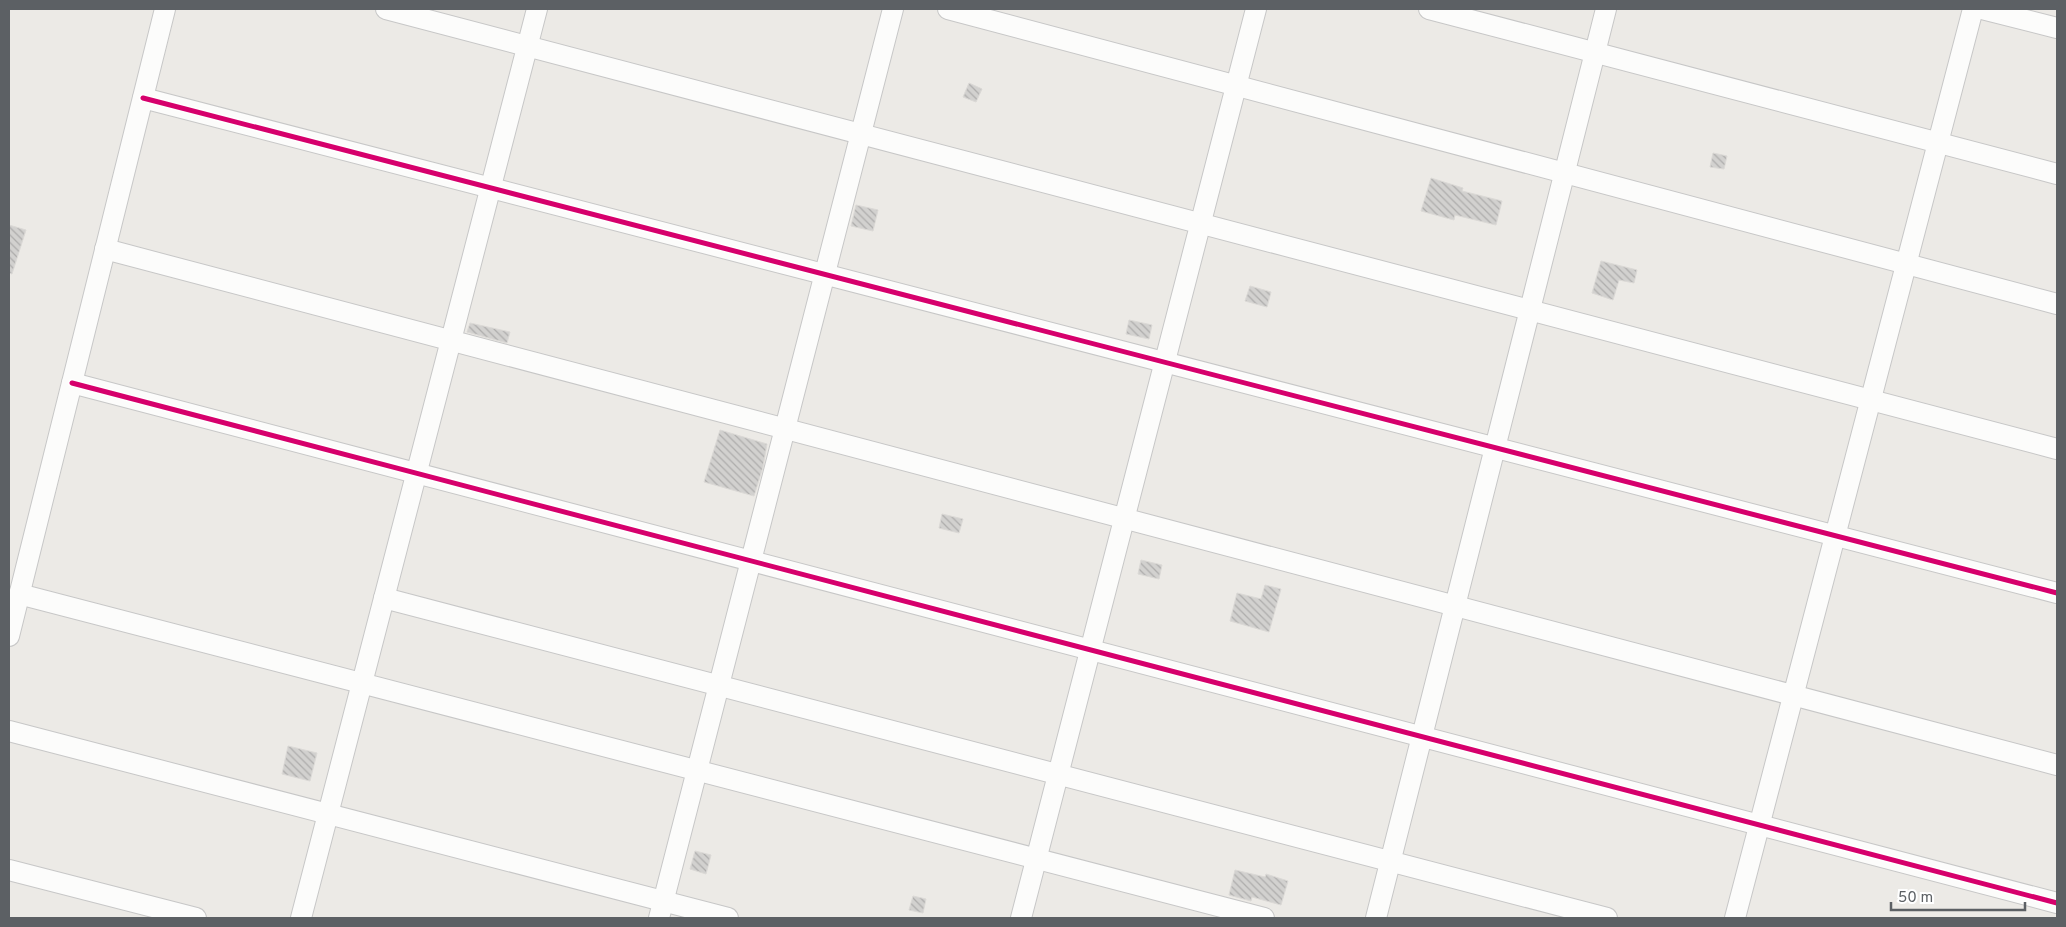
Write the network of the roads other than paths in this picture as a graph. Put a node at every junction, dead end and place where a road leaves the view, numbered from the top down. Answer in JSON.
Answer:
{"nodes":[{"id":1,"x":165,"y":9,"type":"edge"},
{"id":2,"x":386,"y":9,"type":"edge"},
{"id":3,"x":537,"y":9,"type":"edge"},
{"id":4,"x":893,"y":9,"type":"edge"},
{"id":5,"x":948,"y":9,"type":"edge"},
{"id":6,"x":1256,"y":9,"type":"edge"},
{"id":7,"x":1429,"y":9,"type":"edge"},
{"id":8,"x":1606,"y":9,"type":"edge"},
{"id":9,"x":1973,"y":9,"type":"edge"},
{"id":10,"x":1982,"y":9,"type":"edge"},
{"id":11,"x":2057,"y":28,"type":"edge"},
{"id":12,"x":527,"y":46,"type":"junction"},
{"id":13,"x":1595,"y":52,"type":"junction"},
{"id":14,"x":1236,"y":85,"type":"junction"},
{"id":15,"x":143,"y":98,"type":"junction"},
{"id":16,"x":860,"y":134,"type":"junction"},
{"id":17,"x":1938,"y":143,"type":"junction"},
{"id":18,"x":1564,"y":173,"type":"junction"},
{"id":19,"x":2057,"y":174,"type":"edge"},
{"id":20,"x":490,"y":187,"type":"junction"},
{"id":21,"x":1201,"y":223,"type":"junction"},
{"id":22,"x":105,"y":249,"type":"junction"},
{"id":23,"x":1907,"y":264,"type":"junction"},
{"id":24,"x":824,"y":274,"type":"junction"},
{"id":25,"x":2057,"y":304,"type":"edge"},
{"id":26,"x":1530,"y":310,"type":"junction"},
{"id":27,"x":451,"y":340,"type":"junction"},
{"id":28,"x":1165,"y":362,"type":"junction"},
{"id":29,"x":72,"y":383,"type":"junction"},
{"id":30,"x":1871,"y":400,"type":"junction"},
{"id":31,"x":785,"y":428,"type":"junction"},
{"id":32,"x":1495,"y":447,"type":"junction"},
{"id":33,"x":2057,"y":449,"type":"edge"},
{"id":34,"x":416,"y":474,"type":"junction"},
{"id":35,"x":1124,"y":518,"type":"junction"},
{"id":36,"x":1836,"y":536,"type":"junction"},
{"id":37,"x":751,"y":561,"type":"junction"},
{"id":38,"x":2057,"y":593,"type":"edge"},
{"id":39,"x":19,"y":594,"type":"junction"},
{"id":40,"x":384,"y":598,"type":"junction"},
{"id":41,"x":1455,"y":606,"type":"junction"},
{"id":42,"x":9,"y":636,"type":"edge"},
{"id":43,"x":1090,"y":650,"type":"junction"},
{"id":44,"x":362,"y":683,"type":"junction"},
{"id":45,"x":719,"y":686,"type":"junction"},
{"id":46,"x":1794,"y":696,"type":"junction"},
{"id":47,"x":9,"y":731,"type":"edge"},
{"id":48,"x":1422,"y":737,"type":"junction"},
{"id":49,"x":2057,"y":765,"type":"edge"},
{"id":50,"x":697,"y":770,"type":"junction"},
{"id":51,"x":1058,"y":775,"type":"junction"},
{"id":52,"x":328,"y":814,"type":"junction"},
{"id":53,"x":1760,"y":825,"type":"junction"},
{"id":54,"x":1036,"y":859,"type":"junction"},
{"id":55,"x":1390,"y":862,"type":"junction"},
{"id":56,"x":9,"y":870,"type":"edge"},
{"id":57,"x":2057,"y":903,"type":"edge"},
{"id":58,"x":661,"y":910,"type":"edge"},
{"id":59,"x":196,"y":918,"type":"edge"},
{"id":60,"x":301,"y":918,"type":"edge"},
{"id":61,"x":728,"y":918,"type":"edge"},
{"id":62,"x":1021,"y":918,"type":"edge"},
{"id":63,"x":1264,"y":918,"type":"edge"},
{"id":64,"x":1376,"y":918,"type":"edge"},
{"id":65,"x":1607,"y":918,"type":"edge"},
{"id":66,"x":1735,"y":918,"type":"edge"}],
"edges":[{"from":1,"to":15,"type":"street"},
{"from":2,"to":12,"type":"street"},
{"from":3,"to":12,"type":"street"},
{"from":4,"to":16,"type":"street"},
{"from":5,"to":14,"type":"street"},
{"from":6,"to":14,"type":"street"},
{"from":7,"to":13,"type":"street"},
{"from":8,"to":13,"type":"street"},
{"from":9,"to":17,"type":"street"},
{"from":10,"to":11,"type":"street"},
{"from":12,"to":16,"type":"street"},
{"from":12,"to":20,"type":"street"},
{"from":13,"to":17,"type":"street"},
{"from":13,"to":18,"type":"street"},
{"from":14,"to":18,"type":"street"},
{"from":14,"to":21,"type":"street"},
{"from":15,"to":20,"type":"street"},
{"from":15,"to":22,"type":"street"},
{"from":16,"to":21,"type":"street"},
{"from":16,"to":24,"type":"street"},
{"from":17,"to":19,"type":"street"},
{"from":17,"to":23,"type":"street"},
{"from":18,"to":23,"type":"street"},
{"from":18,"to":26,"type":"street"},
{"from":20,"to":24,"type":"street"},
{"from":20,"to":27,"type":"street"},
{"from":21,"to":26,"type":"street"},
{"from":21,"to":28,"type":"street"},
{"from":22,"to":27,"type":"street"},
{"from":22,"to":29,"type":"street"},
{"from":23,"to":25,"type":"street"},
{"from":23,"to":30,"type":"street"},
{"from":24,"to":28,"type":"street"},
{"from":24,"to":31,"type":"street"},
{"from":26,"to":30,"type":"street"},
{"from":26,"to":32,"type":"street"},
{"from":27,"to":31,"type":"street"},
{"from":27,"to":34,"type":"street"},
{"from":28,"to":32,"type":"street"},
{"from":28,"to":35,"type":"street"},
{"from":29,"to":34,"type":"street"},
{"from":29,"to":39,"type":"street"},
{"from":30,"to":33,"type":"street"},
{"from":30,"to":36,"type":"street"},
{"from":31,"to":35,"type":"street"},
{"from":31,"to":37,"type":"street"},
{"from":32,"to":36,"type":"street"},
{"from":32,"to":41,"type":"street"},
{"from":34,"to":37,"type":"street"},
{"from":34,"to":40,"type":"street"},
{"from":35,"to":41,"type":"street"},
{"from":35,"to":43,"type":"street"},
{"from":36,"to":38,"type":"street"},
{"from":36,"to":46,"type":"street"},
{"from":37,"to":43,"type":"street"},
{"from":37,"to":45,"type":"street"},
{"from":39,"to":42,"type":"street"},
{"from":39,"to":44,"type":"street"},
{"from":40,"to":44,"type":"street"},
{"from":40,"to":45,"type":"street"},
{"from":41,"to":46,"type":"street"},
{"from":41,"to":48,"type":"street"},
{"from":43,"to":48,"type":"street"},
{"from":43,"to":51,"type":"street"},
{"from":44,"to":50,"type":"street"},
{"from":44,"to":52,"type":"street"},
{"from":45,"to":50,"type":"street"},
{"from":45,"to":51,"type":"street"},
{"from":46,"to":49,"type":"street"},
{"from":46,"to":53,"type":"street"},
{"from":47,"to":52,"type":"street"},
{"from":48,"to":53,"type":"street"},
{"from":48,"to":55,"type":"street"},
{"from":50,"to":54,"type":"street"},
{"from":50,"to":58,"type":"street"},
{"from":51,"to":54,"type":"street"},
{"from":51,"to":55,"type":"street"},
{"from":52,"to":58,"type":"street"},
{"from":52,"to":60,"type":"street"},
{"from":53,"to":57,"type":"street"},
{"from":53,"to":66,"type":"street"},
{"from":54,"to":62,"type":"street"},
{"from":54,"to":63,"type":"street"},
{"from":55,"to":64,"type":"street"},
{"from":55,"to":65,"type":"street"},
{"from":56,"to":59,"type":"street"},
{"from":58,"to":61,"type":"street"}]}
